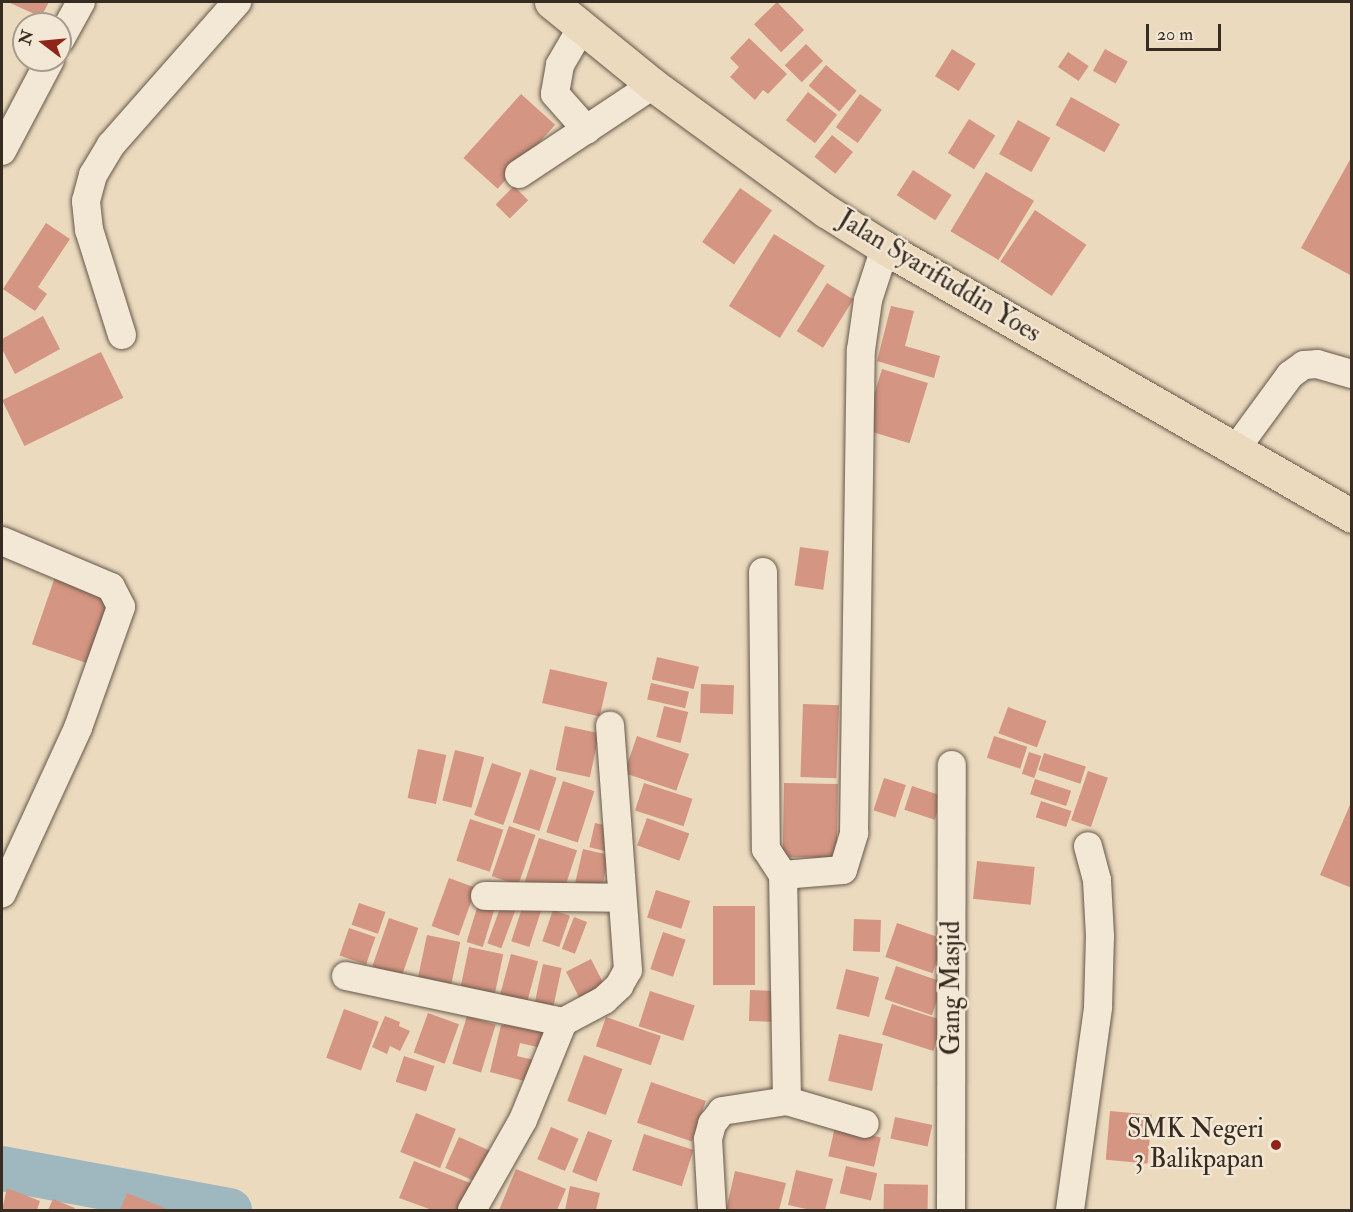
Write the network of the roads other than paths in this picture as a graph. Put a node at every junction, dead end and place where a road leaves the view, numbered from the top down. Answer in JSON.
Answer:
{"nodes":[{"id":1,"x":81,"y":2,"type":"edge"},
{"id":2,"x":237,"y":2,"type":"edge"},
{"id":3,"x":565,"y":10,"type":"edge"},
{"id":4,"x":72,"y":18,"type":"edge"},
{"id":5,"x":44,"y":72,"type":"edge"},
{"id":6,"x":653,"y":85,"type":"junction"},
{"id":7,"x":587,"y":130,"type":"junction"},
{"id":8,"x":2,"y":151,"type":"edge"},
{"id":9,"x":519,"y":174,"type":"dead end"},
{"id":10,"x":885,"y":248,"type":"junction"},
{"id":11,"x":122,"y":336,"type":"dead end"},
{"id":12,"x":1352,"y":374,"type":"edge"},
{"id":13,"x":1236,"y":450,"type":"junction"},
{"id":14,"x":1352,"y":516,"type":"edge"},
{"id":15,"x":2,"y":541,"type":"edge"},
{"id":16,"x":763,"y":572,"type":"dead end"},
{"id":17,"x":610,"y":726,"type":"dead end"},
{"id":18,"x":952,"y":765,"type":"dead end"},
{"id":19,"x":1088,"y":846,"type":"dead end"},
{"id":20,"x":783,"y":875,"type":"junction"},
{"id":21,"x":2,"y":893,"type":"edge"},
{"id":22,"x":485,"y":896,"type":"dead end"},
{"id":23,"x":622,"y":898,"type":"junction"},
{"id":24,"x":346,"y":976,"type":"dead end"},
{"id":25,"x":563,"y":1022,"type":"junction"},
{"id":26,"x":787,"y":1101,"type":"junction"},
{"id":27,"x":865,"y":1124,"type":"dead end"},
{"id":28,"x":1071,"y":1203,"type":"edge"},
{"id":29,"x":472,"y":1210,"type":"edge"},
{"id":30,"x":711,"y":1210,"type":"edge"},
{"id":31,"x":951,"y":1210,"type":"edge"}],
"edges":[{"from":1,"to":4,"type":"street"},
{"from":2,"to":11,"type":"street"},
{"from":3,"to":6,"type":"highway","name":"Jalan Syarifuddin Yoes"},
{"from":3,"to":7,"type":"street"},
{"from":5,"to":8,"type":"street"},
{"from":6,"to":7,"type":"street"},
{"from":6,"to":10,"type":"highway","name":"Jalan Syarifuddin Yoes"},
{"from":7,"to":9,"type":"street"},
{"from":10,"to":13,"type":"highway","name":"Jalan Syarifuddin Yoes"},
{"from":10,"to":20,"type":"street"},
{"from":12,"to":13,"type":"street"},
{"from":13,"to":14,"type":"highway","name":"Jalan Syarifuddin Yoes"},
{"from":15,"to":21,"type":"street"},
{"from":16,"to":20,"type":"street"},
{"from":17,"to":23,"type":"street"},
{"from":18,"to":31,"type":"street","name":"Gang Masjid"},
{"from":19,"to":28,"type":"street"},
{"from":20,"to":26,"type":"street"},
{"from":22,"to":23,"type":"street"},
{"from":23,"to":25,"type":"street"},
{"from":24,"to":25,"type":"street"},
{"from":25,"to":29,"type":"street"},
{"from":26,"to":27,"type":"street"},
{"from":26,"to":30,"type":"street"}]}
